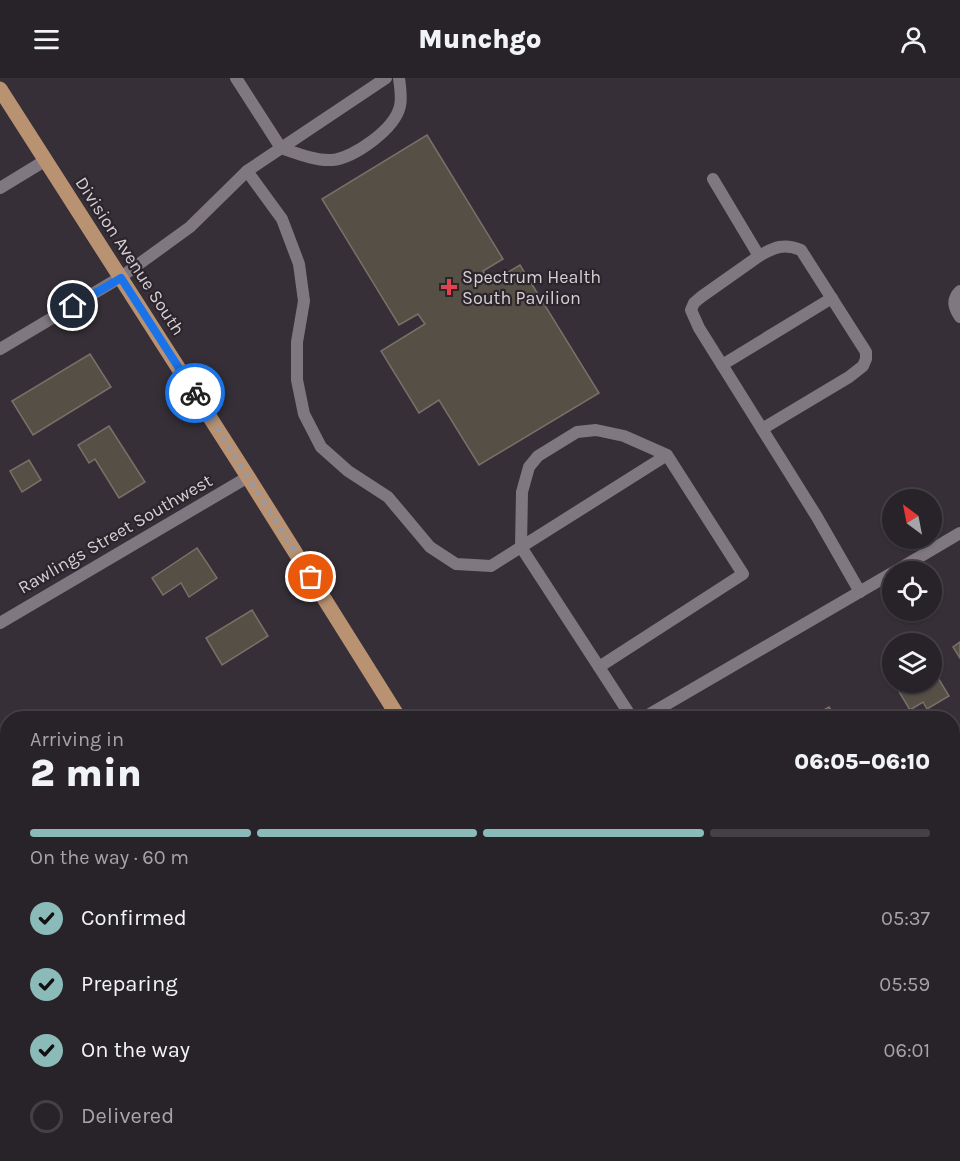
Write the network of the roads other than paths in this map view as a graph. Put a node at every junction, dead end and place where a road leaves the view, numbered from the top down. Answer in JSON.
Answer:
{"nodes":[{"id":1,"x":236,"y":78,"type":"edge"},
{"id":2,"x":386,"y":78,"type":"edge"},
{"id":3,"x":399,"y":78,"type":"edge"},
{"id":4,"x":0,"y":89,"type":"edge"},
{"id":5,"x":281,"y":148,"type":"junction"},
{"id":6,"x":46,"y":160,"type":"junction"},
{"id":7,"x":247,"y":171,"type":"junction"},
{"id":8,"x":713,"y":179,"type":"dead end"},
{"id":9,"x":0,"y":188,"type":"edge"},
{"id":10,"x":759,"y":256,"type":"junction"},
{"id":11,"x":121,"y":278,"type":"junction"},
{"id":12,"x":960,"y":291,"type":"edge"},
{"id":13,"x":832,"y":298,"type":"junction"},
{"id":14,"x":960,"y":317,"type":"edge"},
{"id":15,"x":0,"y":350,"type":"edge"},
{"id":16,"x":722,"y":365,"type":"junction"},
{"id":17,"x":762,"y":429,"type":"junction"},
{"id":18,"x":667,"y":455,"type":"junction"},
{"id":19,"x":248,"y":477,"type":"junction"},
{"id":20,"x":960,"y":533,"type":"edge"},
{"id":21,"x":521,"y":547,"type":"junction"},
{"id":22,"x":912,"y":561,"type":"edge"},
{"id":23,"x":882,"y":579,"type":"edge"},
{"id":24,"x":860,"y":592,"type":"junction"},
{"id":25,"x":0,"y":623,"type":"edge"},
{"id":26,"x":599,"y":667,"type":"junction"},
{"id":27,"x":395,"y":711,"type":"edge"},
{"id":28,"x":627,"y":711,"type":"edge"},
{"id":29,"x":655,"y":711,"type":"edge"}],
"edges":[{"from":1,"to":5,"type":"street"},
{"from":2,"to":5,"type":"street"},
{"from":3,"to":5,"type":"street"},
{"from":4,"to":6,"type":"main road","name":"Division Avenue South"},
{"from":5,"to":7,"type":"street"},
{"from":6,"to":9,"type":"street"},
{"from":6,"to":11,"type":"main road","name":"Division Avenue South"},
{"from":7,"to":11,"type":"street"},
{"from":7,"to":21,"type":"street"},
{"from":8,"to":10,"type":"street"},
{"from":10,"to":13,"type":"street"},
{"from":10,"to":16,"type":"street"},
{"from":11,"to":15,"type":"street"},
{"from":11,"to":19,"type":"main road","name":"Division Avenue South"},
{"from":12,"to":14,"type":"street"},
{"from":13,"to":16,"type":"street"},
{"from":13,"to":17,"type":"street"},
{"from":16,"to":17,"type":"street"},
{"from":17,"to":24,"type":"street"},
{"from":18,"to":21,"type":"street"},
{"from":18,"to":21,"type":"street"},
{"from":18,"to":26,"type":"street"},
{"from":19,"to":25,"type":"street","name":"Rawlings Street Southwest"},
{"from":19,"to":27,"type":"main road","name":"Division Avenue South"},
{"from":20,"to":22,"type":"street"},
{"from":21,"to":26,"type":"street"},
{"from":23,"to":24,"type":"street"},
{"from":24,"to":29,"type":"street"},
{"from":26,"to":28,"type":"street"}]}
